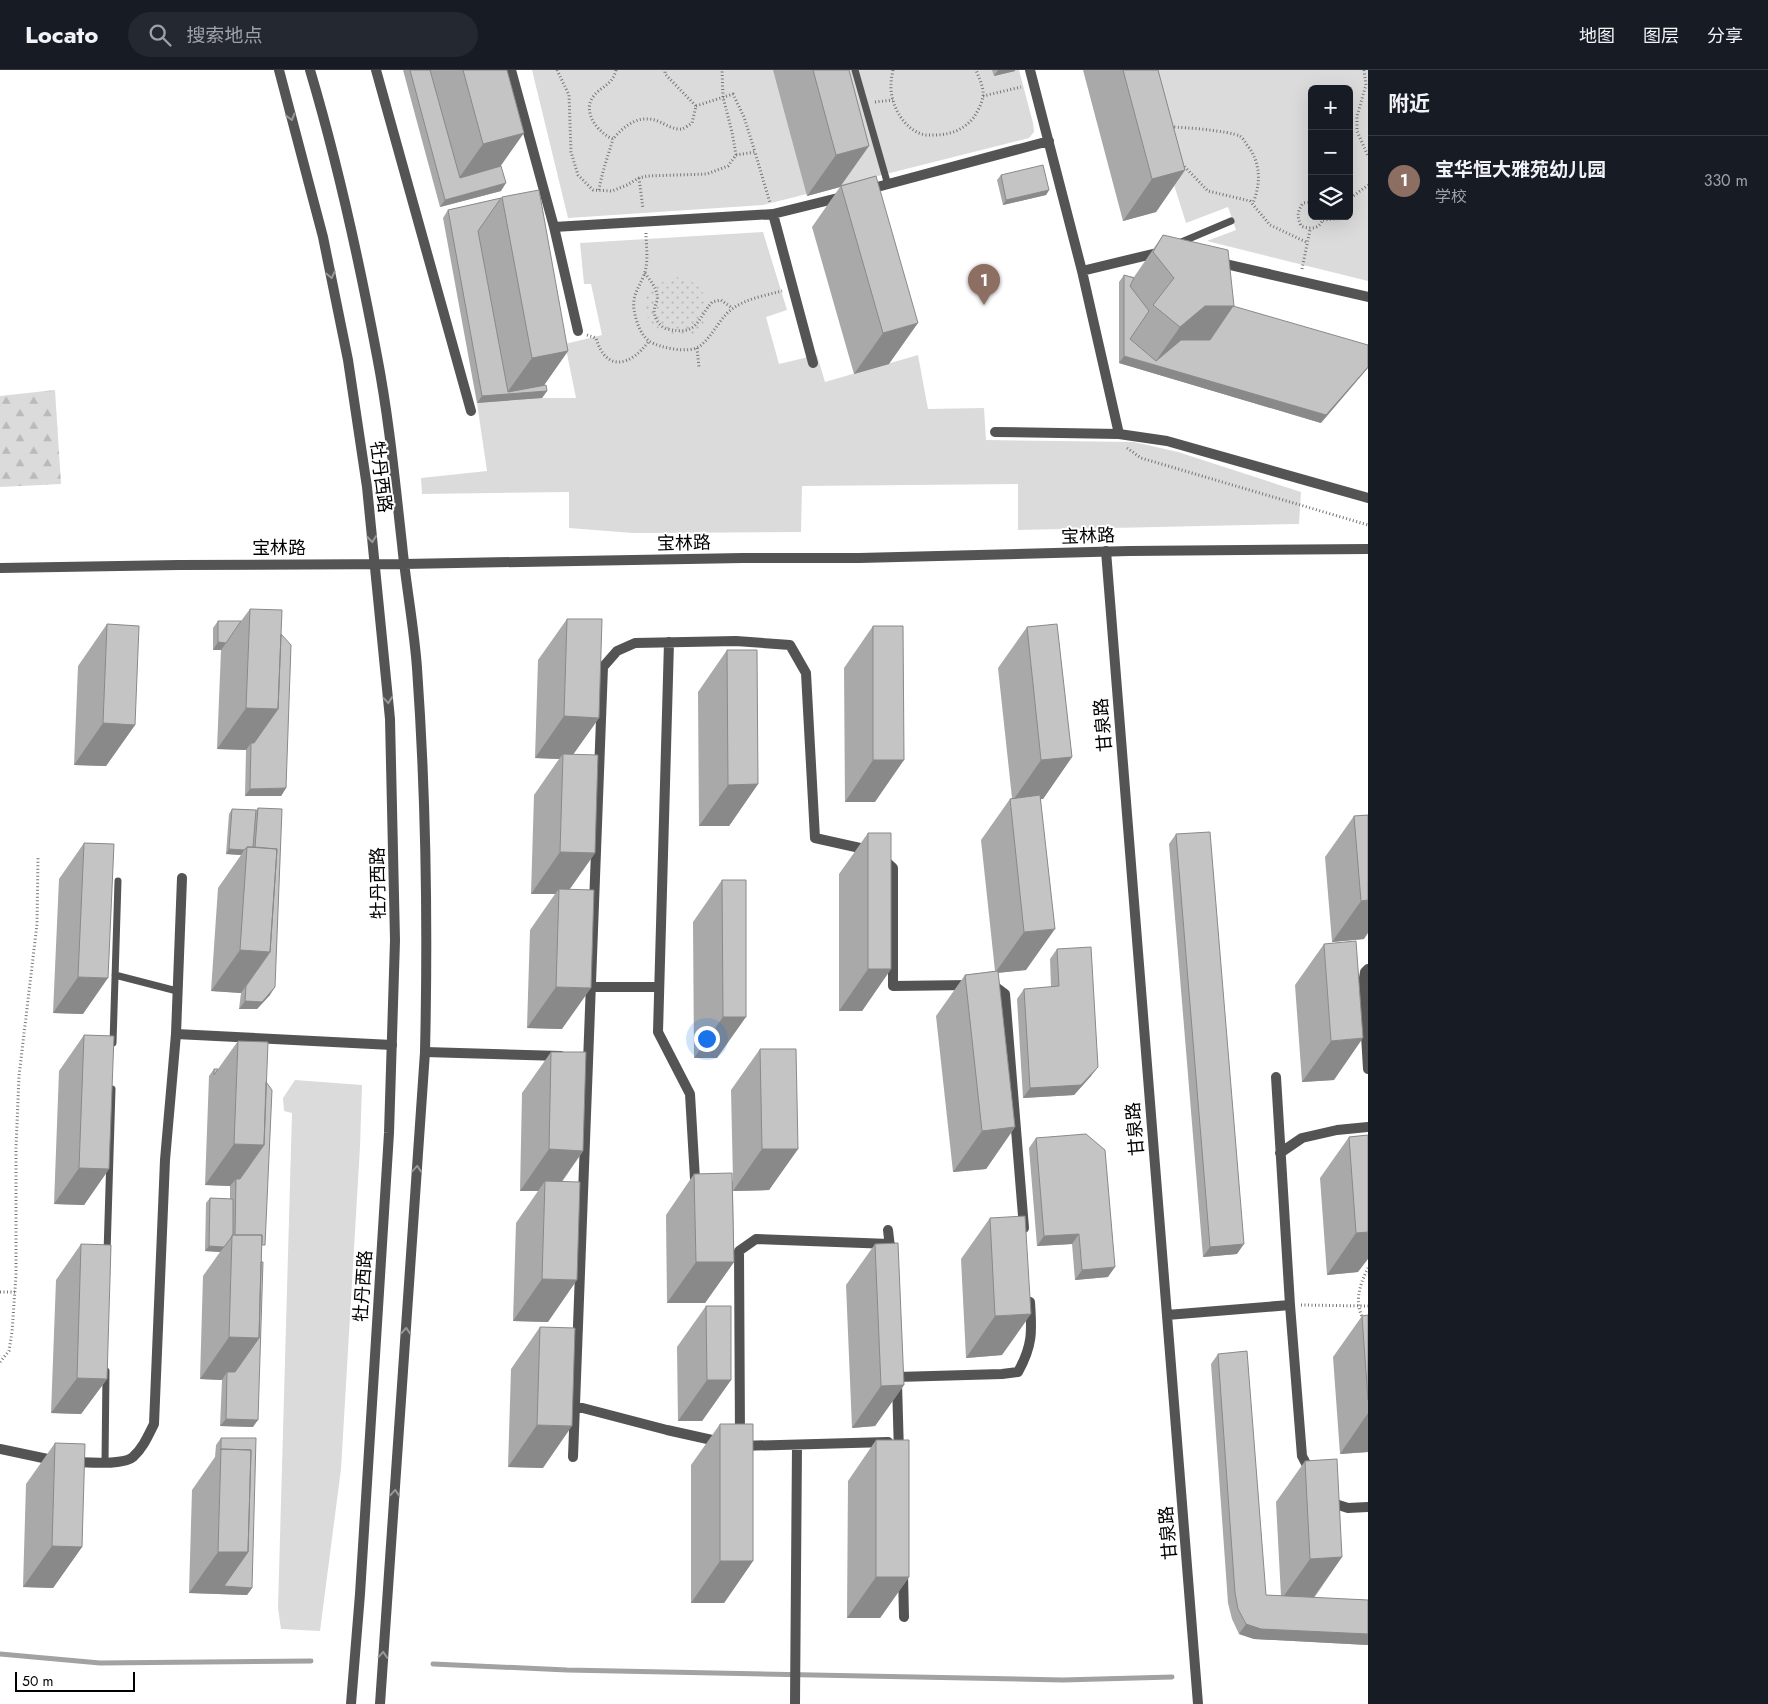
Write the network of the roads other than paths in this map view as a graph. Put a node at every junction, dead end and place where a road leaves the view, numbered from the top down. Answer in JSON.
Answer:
{"nodes":[{"id":1,"x":279,"y":70,"type":"edge"},
{"id":2,"x":310,"y":70,"type":"edge"},
{"id":3,"x":376,"y":70,"type":"edge"},
{"id":4,"x":511,"y":70,"type":"edge"},
{"id":5,"x":855,"y":70,"type":"edge"},
{"id":6,"x":1030,"y":70,"type":"edge"},
{"id":7,"x":1048,"y":141,"type":"junction"},
{"id":8,"x":888,"y":185,"type":"junction"},
{"id":9,"x":773,"y":214,"type":"junction"},
{"id":10,"x":1232,"y":221,"type":"dead end"},
{"id":11,"x":554,"y":227,"type":"junction"},
{"id":12,"x":1160,"y":252,"type":"junction"},
{"id":13,"x":1171,"y":253,"type":"edge"},
{"id":14,"x":1206,"y":260,"type":"edge"},
{"id":15,"x":1082,"y":271,"type":"junction"},
{"id":16,"x":1368,"y":297,"type":"edge"},
{"id":17,"x":578,"y":331,"type":"road end"},
{"id":18,"x":813,"y":363,"type":"dead end"},
{"id":19,"x":471,"y":411,"type":"dead end"},
{"id":20,"x":995,"y":432,"type":"dead end"},
{"id":21,"x":1119,"y":434,"type":"junction"},
{"id":22,"x":1368,"y":498,"type":"edge"},
{"id":23,"x":1368,"y":549,"type":"edge"},
{"id":24,"x":1106,"y":552,"type":"junction"},
{"id":25,"x":375,"y":564,"type":"junction"},
{"id":26,"x":404,"y":564,"type":"junction"},
{"id":27,"x":0,"y":568,"type":"edge"},
{"id":28,"x":669,"y":642,"type":"junction"},
{"id":29,"x":182,"y":878,"type":"dead end"},
{"id":30,"x":118,"y":881,"type":"dead end"},
{"id":31,"x":1368,"y":969,"type":"edge"},
{"id":32,"x":115,"y":975,"type":"junction"},
{"id":33,"x":591,"y":987,"type":"junction"},
{"id":34,"x":659,"y":987,"type":"junction"},
{"id":35,"x":177,"y":992,"type":"junction"},
{"id":36,"x":176,"y":1034,"type":"junction"},
{"id":37,"x":392,"y":1046,"type":"junction"},
{"id":38,"x":425,"y":1052,"type":"junction"},
{"id":39,"x":113,"y":1054,"type":"edge"},
{"id":40,"x":579,"y":1057,"type":"junction"},
{"id":41,"x":1368,"y":1069,"type":"edge"},
{"id":42,"x":1276,"y":1077,"type":"dead end"},
{"id":43,"x":112,"y":1084,"type":"edge"},
{"id":44,"x":1368,"y":1127,"type":"edge"},
{"id":45,"x":1280,"y":1153,"type":"junction"},
{"id":46,"x":695,"y":1179,"type":"edge"},
{"id":47,"x":888,"y":1230,"type":"dead end"},
{"id":48,"x":1025,"y":1242,"type":"edge"},
{"id":49,"x":890,"y":1244,"type":"junction"},
{"id":50,"x":106,"y":1262,"type":"edge"},
{"id":51,"x":892,"y":1269,"type":"edge"},
{"id":52,"x":1029,"y":1292,"type":"edge"},
{"id":53,"x":1290,"y":1305,"type":"junction"},
{"id":54,"x":1167,"y":1315,"type":"junction"},
{"id":55,"x":106,"y":1368,"type":"edge"},
{"id":56,"x":574,"y":1406,"type":"junction"},
{"id":57,"x":899,"y":1442,"type":"junction"},
{"id":58,"x":797,"y":1445,"type":"junction"},
{"id":59,"x":740,"y":1446,"type":"junction"},
{"id":60,"x":0,"y":1449,"type":"edge"},
{"id":61,"x":573,"y":1457,"type":"edge"},
{"id":62,"x":899,"y":1461,"type":"edge"},
{"id":63,"x":105,"y":1463,"type":"junction"},
{"id":64,"x":1368,"y":1507,"type":"edge"},
{"id":65,"x":902,"y":1558,"type":"edge"},
{"id":66,"x":904,"y":1617,"type":"edge"},
{"id":67,"x":351,"y":1704,"type":"edge"},
{"id":68,"x":380,"y":1704,"type":"edge"},
{"id":69,"x":795,"y":1704,"type":"edge"},
{"id":70,"x":1198,"y":1704,"type":"edge"}],
"edges":[{"from":1,"to":25,"type":"street","name":"牡丹西路","one_way":true},
{"from":2,"to":26,"type":"street","name":"牡丹西路"},
{"from":3,"to":19,"type":"street"},
{"from":4,"to":11,"type":"street"},
{"from":5,"to":8,"type":"lane"},
{"from":6,"to":7,"type":"street"},
{"from":7,"to":8,"type":"street"},
{"from":7,"to":15,"type":"street"},
{"from":8,"to":9,"type":"street"},
{"from":9,"to":11,"type":"street"},
{"from":9,"to":18,"type":"street"},
{"from":10,"to":12,"type":"lane"},
{"from":11,"to":17,"type":"street"},
{"from":12,"to":13,"type":"street"},
{"from":12,"to":15,"type":"street"},
{"from":14,"to":16,"type":"street"},
{"from":15,"to":21,"type":"street"},
{"from":20,"to":21,"type":"street"},
{"from":21,"to":22,"type":"street"},
{"from":23,"to":24,"type":"street","name":"宝林路"},
{"from":24,"to":26,"type":"street","name":"宝林路"},
{"from":24,"to":54,"type":"street","name":"甘泉路"},
{"from":25,"to":26,"type":"street","name":"宝林路"},
{"from":25,"to":27,"type":"street","name":"宝林路"},
{"from":25,"to":37,"type":"street","name":"牡丹西路","one_way":true},
{"from":26,"to":38,"type":"street","name":"牡丹西路"},
{"from":28,"to":33,"type":"street"},
{"from":28,"to":34,"type":"street"},
{"from":28,"to":48,"type":"street"},
{"from":29,"to":35,"type":"street"},
{"from":30,"to":32,"type":"lane"},
{"from":31,"to":41,"type":"street"},
{"from":32,"to":35,"type":"lane"},
{"from":32,"to":39,"type":"lane"},
{"from":33,"to":34,"type":"street"},
{"from":33,"to":40,"type":"street"},
{"from":34,"to":46,"type":"street"},
{"from":35,"to":36,"type":"street"},
{"from":36,"to":37,"type":"street"},
{"from":36,"to":63,"type":"street"},
{"from":37,"to":67,"type":"street","name":"牡丹西路"},
{"from":38,"to":40,"type":"street"},
{"from":68,"to":38,"type":"street","name":"牡丹西路","one_way":true},
{"from":40,"to":56,"type":"street"},
{"from":42,"to":45,"type":"street"},
{"from":43,"to":50,"type":"lane"},
{"from":44,"to":45,"type":"street"},
{"from":45,"to":53,"type":"street"},
{"from":47,"to":49,"type":"street"},
{"from":49,"to":51,"type":"street"},
{"from":49,"to":59,"type":"street"},
{"from":52,"to":57,"type":"street"},
{"from":53,"to":54,"type":"street"},
{"from":53,"to":64,"type":"street"},
{"from":54,"to":70,"type":"street","name":"甘泉路"},
{"from":55,"to":63,"type":"lane"},
{"from":56,"to":59,"type":"street"},
{"from":56,"to":61,"type":"street"},
{"from":57,"to":58,"type":"street"},
{"from":57,"to":62,"type":"street"},
{"from":58,"to":59,"type":"street"},
{"from":58,"to":69,"type":"street"},
{"from":60,"to":63,"type":"street"},
{"from":65,"to":66,"type":"street"}]}
